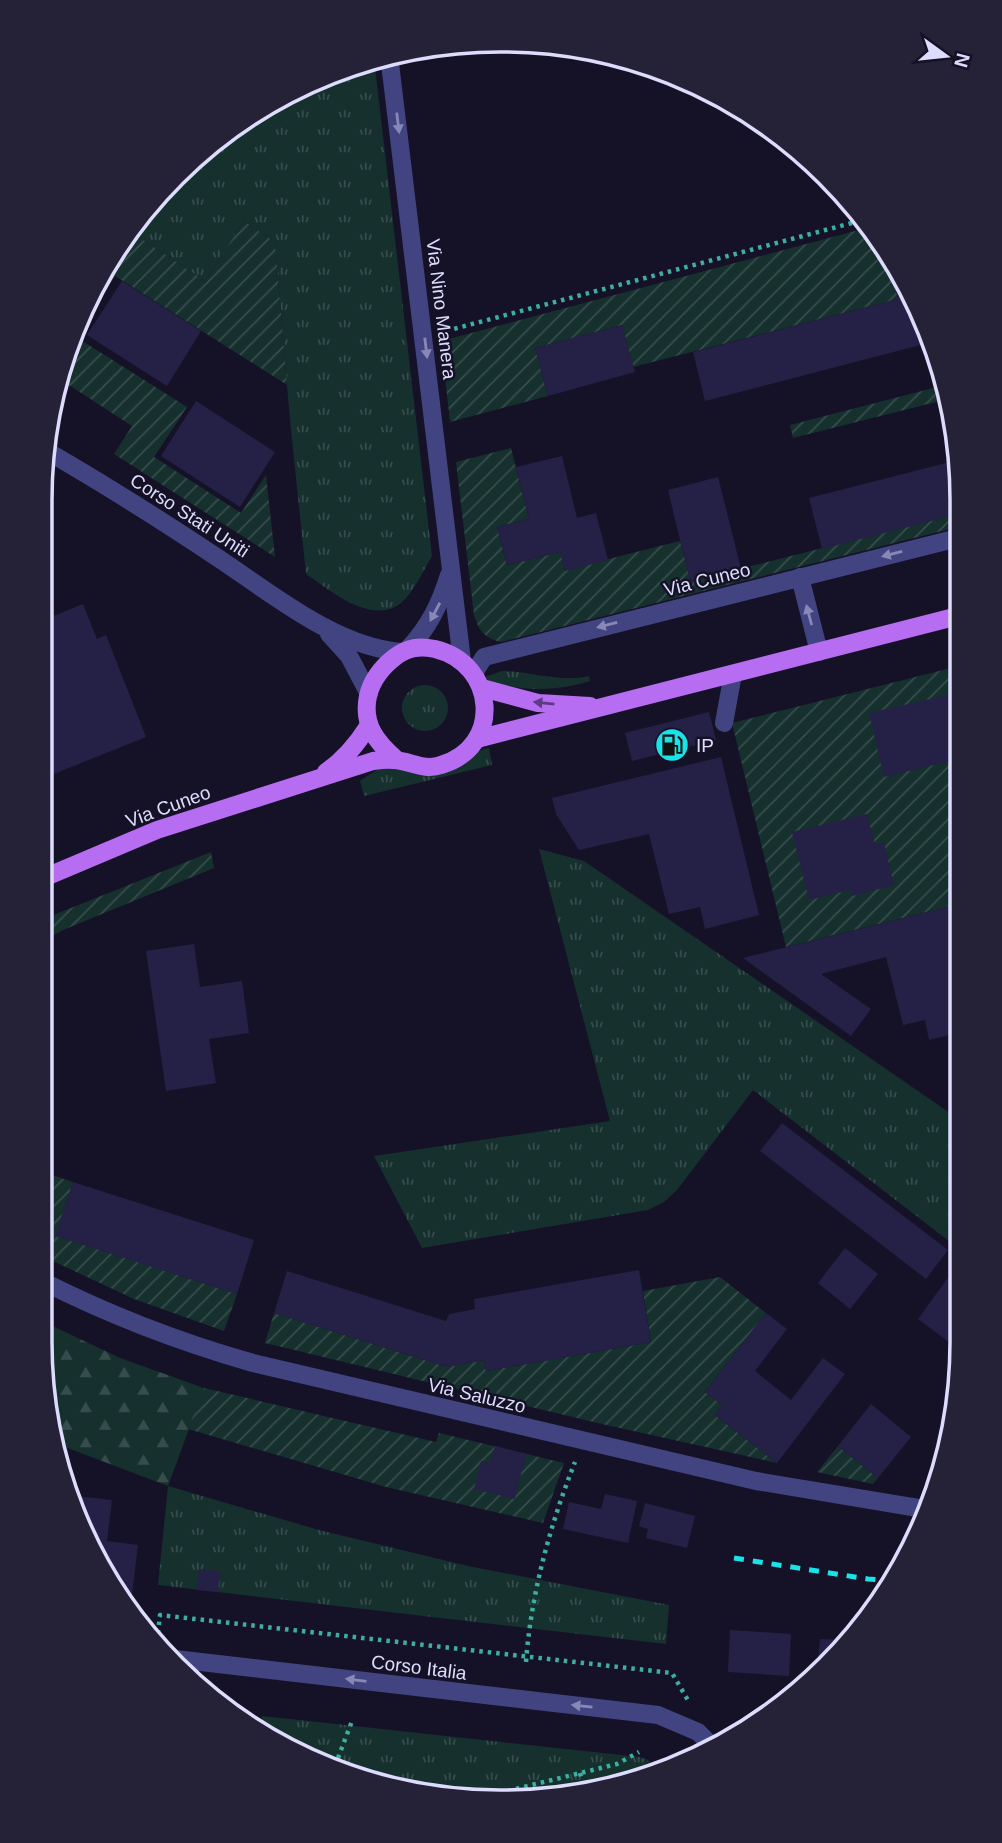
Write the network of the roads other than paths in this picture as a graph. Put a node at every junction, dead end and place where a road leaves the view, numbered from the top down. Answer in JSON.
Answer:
{"nodes":[{"id":1,"x":390,"y":67,"type":"edge"},
{"id":2,"x":55,"y":456,"type":"edge"},
{"id":3,"x":950,"y":540,"type":"edge"},
{"id":4,"x":451,"y":568,"type":"junction"},
{"id":5,"x":800,"y":577,"type":"junction"},
{"id":6,"x":311,"y":618,"type":"junction"},
{"id":7,"x":950,"y":618,"type":"edge"},
{"id":8,"x":404,"y":651,"type":"junction"},
{"id":9,"x":819,"y":652,"type":"junction"},
{"id":10,"x":473,"y":674,"type":"junction"},
{"id":11,"x":733,"y":674,"type":"junction"},
{"id":12,"x":369,"y":694,"type":"junction"},
{"id":13,"x":607,"y":706,"type":"junction"},
{"id":14,"x":724,"y":723,"type":"dead end"},
{"id":15,"x":369,"y":726,"type":"junction"},
{"id":16,"x":477,"y":739,"type":"junction"},
{"id":17,"x":397,"y":760,"type":"junction"},
{"id":18,"x":312,"y":781,"type":"junction"},
{"id":19,"x":52,"y":874,"type":"edge"},
{"id":20,"x":52,"y":1286,"type":"edge"},
{"id":21,"x":915,"y":1507,"type":"dead end"},
{"id":22,"x":186,"y":1661,"type":"edge"},
{"id":23,"x":706,"y":1740,"type":"edge"}],
"edges":[{"from":1,"to":4,"type":"street","name":"Via Nino Manera","one_way":true},
{"from":2,"to":6,"type":"street","name":"Corso Stati Uniti"},
{"from":3,"to":5,"type":"street","name":"Via Cuneo","one_way":true},
{"from":4,"to":8,"type":"street","name":"Via Nino Manera","one_way":true},
{"from":4,"to":10,"type":"street","name":"Via Nino Manera"},
{"from":9,"to":5,"type":"street","one_way":true},
{"from":5,"to":10,"type":"street","name":"Via Cuneo","one_way":true},
{"from":6,"to":8,"type":"street","name":"Corso Stati Uniti"},
{"from":6,"to":12,"type":"street","name":"Corso Stati Uniti"},
{"from":7,"to":9,"type":"main road","name":"Via Cuneo"},
{"from":8,"to":10,"type":"main road","name":"Via Cuneo"},
{"from":8,"to":12,"type":"main road"},
{"from":9,"to":11,"type":"main road","name":"Via Cuneo"},
{"from":13,"to":10,"type":"main road","name":"Via Cuneo","one_way":true},
{"from":10,"to":16,"type":"main road"},
{"from":11,"to":13,"type":"main road","name":"Via Cuneo"},
{"from":11,"to":14,"type":"street"},
{"from":12,"to":15,"type":"main road"},
{"from":13,"to":16,"type":"main road","name":"Via Cuneo"},
{"from":15,"to":17,"type":"main road"},
{"from":15,"to":18,"type":"main road","name":"Via Cuneo"},
{"from":16,"to":17,"type":"main road","name":"Via Cuneo"},
{"from":17,"to":18,"type":"main road","name":"Via Cuneo"},
{"from":18,"to":19,"type":"main road","name":"Via Cuneo"},
{"from":20,"to":21,"type":"street","name":"Via Saluzzo"},
{"from":23,"to":22,"type":"street","name":"Corso Italia","one_way":true}]}
